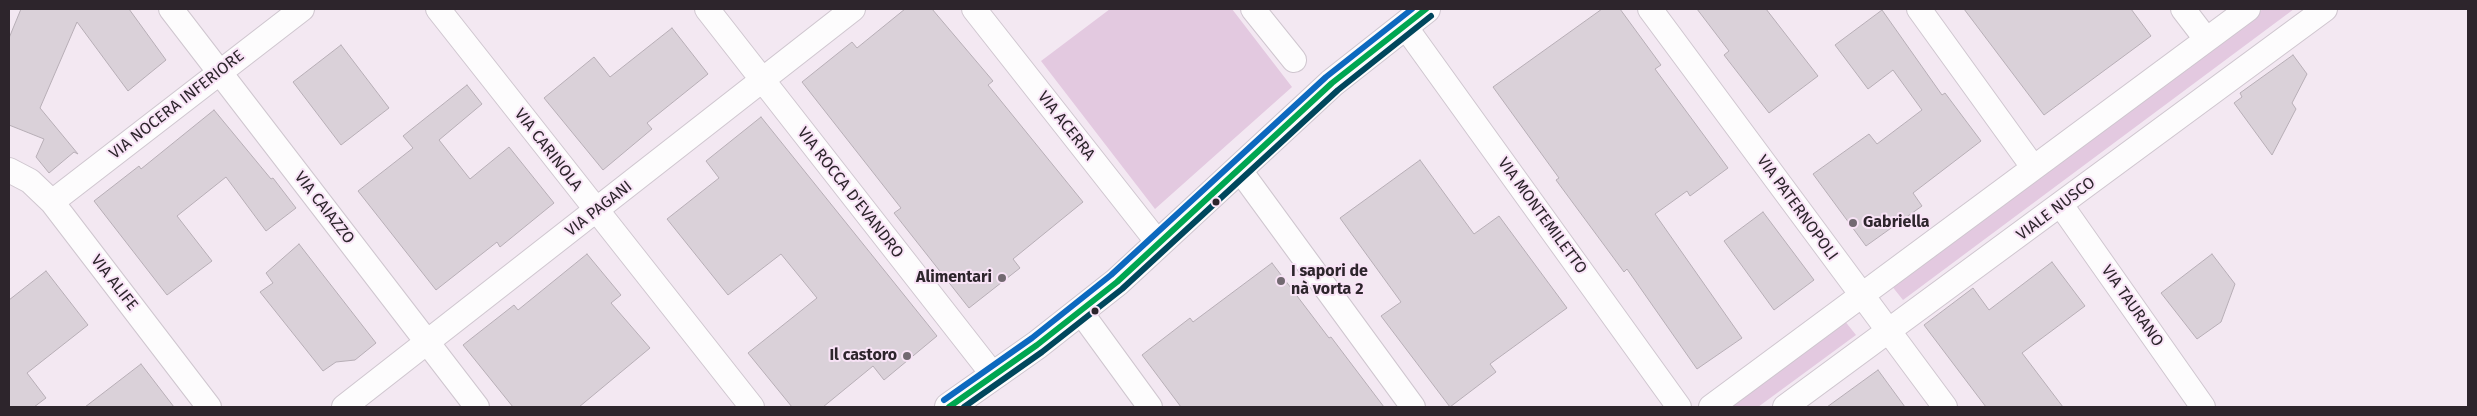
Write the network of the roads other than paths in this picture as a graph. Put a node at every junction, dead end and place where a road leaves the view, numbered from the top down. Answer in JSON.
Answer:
{"nodes":[{"id":1,"x":171,"y":9,"type":"edge"},
{"id":2,"x":302,"y":9,"type":"edge"},
{"id":3,"x":438,"y":9,"type":"edge"},
{"id":4,"x":707,"y":9,"type":"edge"},
{"id":5,"x":853,"y":9,"type":"edge"},
{"id":6,"x":974,"y":9,"type":"edge"},
{"id":7,"x":1253,"y":9,"type":"edge"},
{"id":8,"x":1426,"y":9,"type":"edge"},
{"id":9,"x":1650,"y":9,"type":"edge"},
{"id":10,"x":1919,"y":9,"type":"edge"},
{"id":11,"x":2183,"y":9,"type":"edge"},
{"id":12,"x":2248,"y":9,"type":"edge"},
{"id":13,"x":2325,"y":9,"type":"edge"},
{"id":14,"x":1404,"y":25,"type":"junction"},
{"id":15,"x":2206,"y":39,"type":"junction"},
{"id":16,"x":1294,"y":60,"type":"dead end"},
{"id":17,"x":219,"y":72,"type":"junction"},
{"id":18,"x":762,"y":81,"type":"junction"},
{"id":19,"x":2033,"y":167,"type":"junction"},
{"id":20,"x":1239,"y":169,"type":"junction"},
{"id":21,"x":9,"y":170,"type":"edge"},
{"id":22,"x":52,"y":202,"type":"junction"},
{"id":23,"x":2061,"y":205,"type":"junction"},
{"id":24,"x":596,"y":211,"type":"junction"},
{"id":25,"x":1159,"y":244,"type":"junction"},
{"id":26,"x":1861,"y":295,"type":"junction"},
{"id":27,"x":1080,"y":311,"type":"junction"},
{"id":28,"x":1889,"y":332,"type":"junction"},
{"id":29,"x":427,"y":342,"type":"junction"},
{"id":30,"x":994,"y":376,"type":"junction"},
{"id":31,"x":209,"y":407,"type":"edge"},
{"id":32,"x":344,"y":407,"type":"edge"},
{"id":33,"x":477,"y":407,"type":"edge"},
{"id":34,"x":752,"y":407,"type":"edge"},
{"id":35,"x":949,"y":407,"type":"edge"},
{"id":36,"x":1150,"y":407,"type":"edge"},
{"id":37,"x":1413,"y":407,"type":"edge"},
{"id":38,"x":1679,"y":407,"type":"edge"},
{"id":39,"x":1711,"y":407,"type":"edge"},
{"id":40,"x":1786,"y":407,"type":"edge"},
{"id":41,"x":1945,"y":407,"type":"edge"},
{"id":42,"x":2203,"y":407,"type":"edge"}],
"edges":[{"from":1,"to":17,"type":"street","name":"VIA CAIAZZO"},
{"from":2,"to":17,"type":"street","name":"VIA NOCERA INFERIORE"},
{"from":3,"to":24,"type":"street","name":"VIA CARINOLA"},
{"from":4,"to":18,"type":"street","name":"VIA ROCCA D'EVANDRO"},
{"from":5,"to":18,"type":"street","name":"VIA PAGANI"},
{"from":6,"to":25,"type":"street","name":"VIA ACERRA"},
{"from":7,"to":16,"type":"street"},
{"from":8,"to":14,"type":"main road"},
{"from":9,"to":26,"type":"street","name":"VIA PATERNOPOLI"},
{"from":10,"to":19,"type":"street"},
{"from":11,"to":15,"type":"street"},
{"from":12,"to":15,"type":"street"},
{"from":13,"to":23,"type":"street","name":"VIALE NUSCO"},
{"from":14,"to":20,"type":"main road"},
{"from":14,"to":38,"type":"street","name":"VIA MONTEMILETTO"},
{"from":15,"to":19,"type":"street"},
{"from":17,"to":22,"type":"street","name":"VIA NOCERA INFERIORE"},
{"from":17,"to":29,"type":"street","name":"VIA CAIAZZO"},
{"from":18,"to":24,"type":"street","name":"VIA PAGANI"},
{"from":18,"to":30,"type":"street","name":"VIA ROCCA D'EVANDRO"},
{"from":19,"to":26,"type":"street"},
{"from":20,"to":25,"type":"main road"},
{"from":20,"to":37,"type":"street"},
{"from":21,"to":22,"type":"street","name":"VIA ALIFE"},
{"from":22,"to":31,"type":"street","name":"VIA ALIFE"},
{"from":23,"to":28,"type":"street","name":"VIALE NUSCO"},
{"from":23,"to":42,"type":"street","name":"VIA TAURANO"},
{"from":24,"to":29,"type":"street","name":"VIA PAGANI"},
{"from":24,"to":34,"type":"street","name":"VIA CARINOLA"},
{"from":25,"to":27,"type":"main road"},
{"from":26,"to":28,"type":"street","name":"VIA PATERNOPOLI"},
{"from":26,"to":39,"type":"street"},
{"from":27,"to":30,"type":"main road"},
{"from":27,"to":36,"type":"street"},
{"from":28,"to":40,"type":"street","name":"VIALE NUSCO"},
{"from":28,"to":41,"type":"street","name":"VIA PATERNOPOLI"},
{"from":29,"to":32,"type":"street","name":"VIA PAGANI"},
{"from":29,"to":33,"type":"street","name":"VIA CAIAZZO"},
{"from":30,"to":35,"type":"main road"}]}
